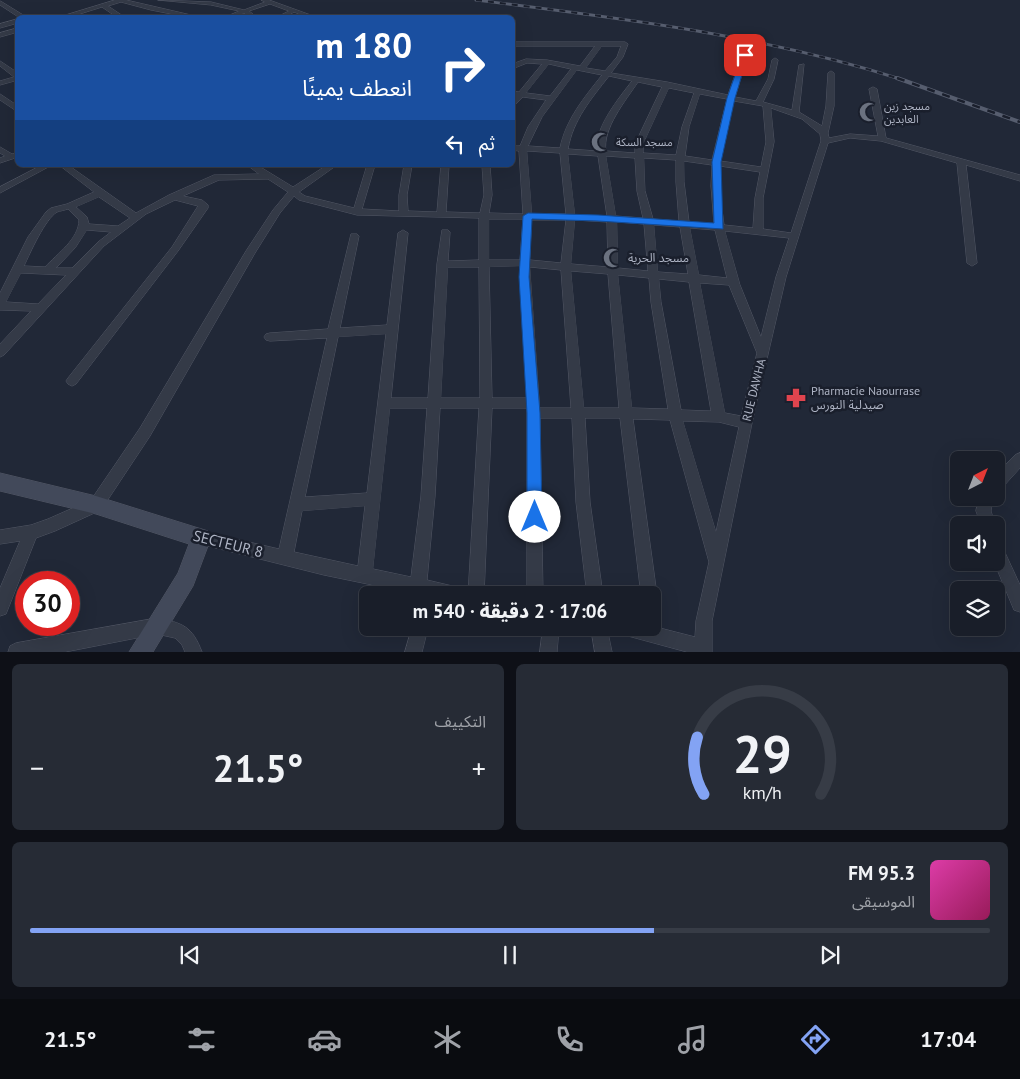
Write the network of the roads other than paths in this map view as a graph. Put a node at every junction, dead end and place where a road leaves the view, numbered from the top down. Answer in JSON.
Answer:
{"nodes":[{"id":1,"x":121,"y":0,"type":"edge"},
{"id":2,"x":162,"y":0,"type":"edge"},
{"id":3,"x":166,"y":0,"type":"edge"},
{"id":4,"x":206,"y":0,"type":"edge"},
{"id":5,"x":264,"y":0,"type":"edge"},
{"id":6,"x":270,"y":2,"type":"junction"},
{"id":7,"x":0,"y":3,"type":"edge"},
{"id":8,"x":199,"y":4,"type":"junction"},
{"id":9,"x":103,"y":5,"type":"junction"},
{"id":10,"x":246,"y":11,"type":"junction"},
{"id":11,"x":293,"y":11,"type":"junction"},
{"id":12,"x":78,"y":12,"type":"junction"},
{"id":13,"x":20,"y":15,"type":"edge"},
{"id":14,"x":68,"y":15,"type":"edge"},
{"id":15,"x":83,"y":15,"type":"edge"},
{"id":16,"x":118,"y":15,"type":"edge"},
{"id":17,"x":190,"y":15,"type":"edge"},
{"id":18,"x":235,"y":15,"type":"edge"},
{"id":19,"x":251,"y":15,"type":"edge"},
{"id":20,"x":284,"y":15,"type":"edge"},
{"id":21,"x":304,"y":15,"type":"edge"},
{"id":22,"x":15,"y":23,"type":"edge"},
{"id":23,"x":15,"y":30,"type":"edge"},
{"id":24,"x":1,"y":31,"type":"edge"},
{"id":25,"x":515,"y":44,"type":"edge"},
{"id":26,"x":540,"y":45,"type":"junction"},
{"id":27,"x":568,"y":45,"type":"junction"},
{"id":28,"x":599,"y":45,"type":"junction"},
{"id":29,"x":562,"y":51,"type":"dead end"},
{"id":30,"x":745,"y":55,"type":"dead end"},
{"id":31,"x":515,"y":58,"type":"edge"},
{"id":32,"x":527,"y":60,"type":"junction"},
{"id":33,"x":775,"y":60,"type":"dead end"},
{"id":34,"x":552,"y":61,"type":"junction"},
{"id":35,"x":0,"y":63,"type":"edge"},
{"id":36,"x":802,"y":65,"type":"dead end"},
{"id":37,"x":515,"y":66,"type":"edge"},
{"id":38,"x":579,"y":68,"type":"junction"},
{"id":39,"x":608,"y":73,"type":"junction"},
{"id":40,"x":831,"y":73,"type":"dead end"},
{"id":41,"x":15,"y":75,"type":"edge"},
{"id":42,"x":15,"y":78,"type":"edge"},
{"id":43,"x":637,"y":79,"type":"junction"},
{"id":44,"x":0,"y":83,"type":"edge"},
{"id":45,"x":667,"y":84,"type":"junction"},
{"id":46,"x":873,"y":89,"type":"dead end"},
{"id":47,"x":698,"y":91,"type":"junction"},
{"id":48,"x":515,"y":93,"type":"edge"},
{"id":49,"x":523,"y":94,"type":"junction"},
{"id":50,"x":0,"y":96,"type":"edge"},
{"id":51,"x":731,"y":98,"type":"junction"},
{"id":52,"x":552,"y":99,"type":"junction"},
{"id":53,"x":515,"y":103,"type":"edge"},
{"id":54,"x":10,"y":104,"type":"junction"},
{"id":55,"x":763,"y":104,"type":"junction"},
{"id":56,"x":0,"y":108,"type":"edge"},
{"id":57,"x":15,"y":108,"type":"edge"},
{"id":58,"x":795,"y":112,"type":"junction"},
{"id":59,"x":824,"y":137,"type":"junction"},
{"id":60,"x":882,"y":139,"type":"junction"},
{"id":61,"x":518,"y":148,"type":"edge"},
{"id":62,"x":0,"y":150,"type":"edge"},
{"id":63,"x":564,"y":150,"type":"junction"},
{"id":64,"x":601,"y":152,"type":"junction"},
{"id":65,"x":14,"y":155,"type":"edge"},
{"id":66,"x":639,"y":155,"type":"junction"},
{"id":67,"x":680,"y":158,"type":"junction"},
{"id":68,"x":961,"y":160,"type":"junction"},
{"id":69,"x":0,"y":161,"type":"edge"},
{"id":70,"x":716,"y":162,"type":"junction"},
{"id":71,"x":44,"y":167,"type":"edge"},
{"id":72,"x":66,"y":167,"type":"edge"},
{"id":73,"x":254,"y":167,"type":"edge"},
{"id":74,"x":330,"y":167,"type":"edge"},
{"id":75,"x":369,"y":167,"type":"edge"},
{"id":76,"x":408,"y":167,"type":"edge"},
{"id":77,"x":445,"y":167,"type":"edge"},
{"id":78,"x":486,"y":167,"type":"edge"},
{"id":79,"x":764,"y":170,"type":"junction"},
{"id":80,"x":270,"y":176,"type":"junction"},
{"id":81,"x":1020,"y":178,"type":"edge"},
{"id":82,"x":0,"y":190,"type":"edge"},
{"id":83,"x":293,"y":192,"type":"junction"},
{"id":84,"x":100,"y":193,"type":"junction"},
{"id":85,"x":171,"y":197,"type":"junction"},
{"id":86,"x":70,"y":206,"type":"junction"},
{"id":87,"x":357,"y":212,"type":"junction"},
{"id":88,"x":404,"y":214,"type":"junction"},
{"id":89,"x":441,"y":215,"type":"junction"},
{"id":90,"x":484,"y":216,"type":"junction"},
{"id":91,"x":528,"y":216,"type":"junction"},
{"id":92,"x":571,"y":216,"type":"junction"},
{"id":93,"x":135,"y":217,"type":"junction"},
{"id":94,"x":612,"y":219,"type":"junction"},
{"id":95,"x":649,"y":222,"type":"junction"},
{"id":96,"x":684,"y":224,"type":"junction"},
{"id":97,"x":84,"y":227,"type":"junction"},
{"id":98,"x":719,"y":227,"type":"junction"},
{"id":99,"x":118,"y":229,"type":"junction"},
{"id":100,"x":444,"y":232,"type":"dead end"},
{"id":101,"x":758,"y":232,"type":"junction"},
{"id":102,"x":403,"y":233,"type":"dead end"},
{"id":103,"x":354,"y":236,"type":"dead end"},
{"id":104,"x":794,"y":236,"type":"junction"},
{"id":105,"x":484,"y":262,"type":"junction"},
{"id":106,"x":972,"y":263,"type":"dead end"},
{"id":107,"x":442,"y":264,"type":"junction"},
{"id":108,"x":524,"y":264,"type":"junction"},
{"id":109,"x":566,"y":268,"type":"junction"},
{"id":110,"x":18,"y":269,"type":"junction"},
{"id":111,"x":48,"y":270,"type":"junction"},
{"id":112,"x":75,"y":272,"type":"junction"},
{"id":113,"x":613,"y":272,"type":"junction"},
{"id":114,"x":652,"y":275,"type":"junction"},
{"id":115,"x":694,"y":279,"type":"junction"},
{"id":116,"x":733,"y":282,"type":"junction"},
{"id":117,"x":0,"y":305,"type":"edge"},
{"id":118,"x":41,"y":308,"type":"junction"},
{"id":119,"x":391,"y":329,"type":"junction"},
{"id":120,"x":334,"y":333,"type":"junction"},
{"id":121,"x":270,"y":337,"type":"dead end"},
{"id":122,"x":0,"y":352,"type":"edge"},
{"id":123,"x":763,"y":353,"type":"junction"},
{"id":124,"x":72,"y":381,"type":"dead end"},
{"id":125,"x":383,"y":403,"type":"junction"},
{"id":126,"x":435,"y":404,"type":"junction"},
{"id":127,"x":486,"y":404,"type":"junction"},
{"id":128,"x":533,"y":408,"type":"junction"},
{"id":129,"x":626,"y":413,"type":"junction"},
{"id":130,"x":578,"y":414,"type":"junction"},
{"id":131,"x":675,"y":415,"type":"junction"},
{"id":132,"x":718,"y":417,"type":"junction"},
{"id":133,"x":746,"y":423,"type":"junction"},
{"id":134,"x":1020,"y":459,"type":"edge"},
{"id":135,"x":1005,"y":475,"type":"edge"},
{"id":136,"x":0,"y":482,"type":"edge"},
{"id":137,"x":373,"y":499,"type":"junction"},
{"id":138,"x":297,"y":504,"type":"junction"},
{"id":139,"x":96,"y":505,"type":"junction"},
{"id":140,"x":31,"y":532,"type":"junction"},
{"id":141,"x":0,"y":536,"type":"edge"},
{"id":142,"x":200,"y":538,"type":"junction"},
{"id":143,"x":285,"y":558,"type":"junction"},
{"id":144,"x":717,"y":564,"type":"junction"},
{"id":145,"x":1005,"y":570,"type":"edge"},
{"id":146,"x":365,"y":575,"type":"junction"},
{"id":147,"x":410,"y":586,"type":"edge"},
{"id":148,"x":426,"y":586,"type":"edge"},
{"id":149,"x":476,"y":586,"type":"edge"},
{"id":150,"x":535,"y":586,"type":"edge"},
{"id":151,"x":594,"y":586,"type":"edge"},
{"id":152,"x":648,"y":586,"type":"edge"},
{"id":153,"x":1020,"y":604,"type":"edge"},
{"id":154,"x":0,"y":608,"type":"edge"},
{"id":155,"x":157,"y":626,"type":"junction"},
{"id":156,"x":661,"y":631,"type":"edge"},
{"id":157,"x":418,"y":636,"type":"edge"},
{"id":158,"x":550,"y":636,"type":"edge"},
{"id":159,"x":601,"y":636,"type":"edge"},
{"id":160,"x":703,"y":649,"type":"edge"},
{"id":161,"x":16,"y":652,"type":"edge"},
{"id":162,"x":140,"y":652,"type":"edge"},
{"id":163,"x":194,"y":652,"type":"edge"},
{"id":164,"x":413,"y":652,"type":"edge"},
{"id":165,"x":548,"y":652,"type":"edge"},
{"id":166,"x":604,"y":652,"type":"edge"}],
"edges":[{"from":1,"to":9,"type":"street"},
{"from":1,"to":17,"type":"street"},
{"from":2,"to":3,"type":"street"},
{"from":3,"to":8,"type":"street"},
{"from":4,"to":8,"type":"street"},
{"from":5,"to":6,"type":"street"},
{"from":6,"to":10,"type":"street"},
{"from":6,"to":11,"type":"street"},
{"from":7,"to":13,"type":"street"},
{"from":8,"to":10,"type":"street"},
{"from":9,"to":12,"type":"street"},
{"from":9,"to":16,"type":"street"},
{"from":10,"to":18,"type":"street"},
{"from":10,"to":19,"type":"street"},
{"from":11,"to":20,"type":"street"},
{"from":11,"to":21,"type":"street"},
{"from":12,"to":14,"type":"street"},
{"from":12,"to":15,"type":"street"},
{"from":22,"to":24,"type":"street"},
{"from":23,"to":24,"type":"street"},
{"from":25,"to":26,"type":"street"},
{"from":26,"to":27,"type":"street"},
{"from":26,"to":32,"type":"street"},
{"from":27,"to":28,"type":"street"},
{"from":27,"to":29,"type":"street"},
{"from":28,"to":38,"type":"street"},
{"from":28,"to":39,"type":"street"},
{"from":30,"to":51,"type":"street"},
{"from":31,"to":32,"type":"street"},
{"from":32,"to":34,"type":"street"},
{"from":32,"to":37,"type":"street"},
{"from":33,"to":55,"type":"street"},
{"from":34,"to":38,"type":"street"},
{"from":34,"to":49,"type":"street"},
{"from":35,"to":41,"type":"street"},
{"from":36,"to":58,"type":"street"},
{"from":38,"to":39,"type":"street"},
{"from":38,"to":52,"type":"street"},
{"from":39,"to":43,"type":"street"},
{"from":39,"to":63,"type":"street"},
{"from":40,"to":59,"type":"street","name":"RUE DAWHA"},
{"from":42,"to":44,"type":"street"},
{"from":43,"to":45,"type":"street"},
{"from":43,"to":64,"type":"street"},
{"from":45,"to":47,"type":"street"},
{"from":45,"to":66,"type":"street"},
{"from":46,"to":60,"type":"street"},
{"from":47,"to":51,"type":"street"},
{"from":47,"to":67,"type":"street"},
{"from":48,"to":49,"type":"street"},
{"from":49,"to":52,"type":"street"},
{"from":49,"to":53,"type":"street"},
{"from":50,"to":54,"type":"street"},
{"from":51,"to":55,"type":"street"},
{"from":51,"to":70,"type":"street"},
{"from":52,"to":61,"type":"street"},
{"from":54,"to":56,"type":"street"},
{"from":54,"to":57,"type":"street"},
{"from":55,"to":58,"type":"street"},
{"from":55,"to":79,"type":"street"},
{"from":58,"to":59,"type":"street"},
{"from":59,"to":60,"type":"street"},
{"from":59,"to":104,"type":"street","name":"RUE DAWHA"},
{"from":60,"to":68,"type":"street"},
{"from":61,"to":63,"type":"street"},
{"from":61,"to":91,"type":"street"},
{"from":62,"to":65,"type":"street"},
{"from":63,"to":64,"type":"street"},
{"from":63,"to":92,"type":"street"},
{"from":64,"to":66,"type":"street"},
{"from":64,"to":94,"type":"street"},
{"from":65,"to":69,"type":"street"},
{"from":66,"to":67,"type":"street"},
{"from":66,"to":95,"type":"street"},
{"from":67,"to":70,"type":"street"},
{"from":67,"to":96,"type":"street"},
{"from":68,"to":81,"type":"street"},
{"from":68,"to":106,"type":"street"},
{"from":70,"to":79,"type":"street"},
{"from":70,"to":98,"type":"street"},
{"from":71,"to":82,"type":"street"},
{"from":72,"to":84,"type":"street"},
{"from":73,"to":80,"type":"street"},
{"from":74,"to":83,"type":"street"},
{"from":75,"to":87,"type":"street"},
{"from":76,"to":88,"type":"street"},
{"from":77,"to":89,"type":"street"},
{"from":78,"to":90,"type":"street"},
{"from":79,"to":101,"type":"street"},
{"from":80,"to":83,"type":"street"},
{"from":80,"to":85,"type":"street"},
{"from":83,"to":87,"type":"street"},
{"from":83,"to":139,"type":"street"},
{"from":84,"to":86,"type":"street"},
{"from":84,"to":93,"type":"street"},
{"from":85,"to":93,"type":"street"},
{"from":85,"to":124,"type":"street"},
{"from":86,"to":97,"type":"street"},
{"from":86,"to":110,"type":"street"},
{"from":87,"to":88,"type":"street"},
{"from":88,"to":89,"type":"street"},
{"from":89,"to":90,"type":"street"},
{"from":90,"to":91,"type":"street"},
{"from":90,"to":105,"type":"street"},
{"from":91,"to":92,"type":"street"},
{"from":91,"to":108,"type":"street"},
{"from":92,"to":94,"type":"street"},
{"from":92,"to":109,"type":"street"},
{"from":93,"to":99,"type":"street"},
{"from":94,"to":95,"type":"street"},
{"from":94,"to":113,"type":"street"},
{"from":95,"to":96,"type":"street"},
{"from":95,"to":114,"type":"street"},
{"from":96,"to":98,"type":"street"},
{"from":96,"to":115,"type":"street"},
{"from":97,"to":99,"type":"street"},
{"from":97,"to":111,"type":"street"},
{"from":98,"to":101,"type":"street"},
{"from":98,"to":116,"type":"street"},
{"from":99,"to":112,"type":"street"},
{"from":100,"to":107,"type":"street"},
{"from":101,"to":104,"type":"street"},
{"from":102,"to":119,"type":"street"},
{"from":103,"to":120,"type":"street"},
{"from":104,"to":123,"type":"street","name":"RUE DAWHA"},
{"from":105,"to":107,"type":"street"},
{"from":105,"to":108,"type":"street"},
{"from":105,"to":127,"type":"street"},
{"from":107,"to":126,"type":"street"},
{"from":108,"to":109,"type":"street"},
{"from":108,"to":128,"type":"street"},
{"from":109,"to":113,"type":"street"},
{"from":109,"to":130,"type":"street"},
{"from":110,"to":111,"type":"street"},
{"from":110,"to":117,"type":"street"},
{"from":111,"to":112,"type":"street"},
{"from":112,"to":118,"type":"street"},
{"from":113,"to":114,"type":"street"},
{"from":113,"to":129,"type":"street"},
{"from":114,"to":115,"type":"street"},
{"from":114,"to":131,"type":"street"},
{"from":115,"to":116,"type":"street"},
{"from":115,"to":132,"type":"street"},
{"from":116,"to":123,"type":"street"},
{"from":117,"to":118,"type":"street"},
{"from":118,"to":122,"type":"street"},
{"from":119,"to":120,"type":"street"},
{"from":119,"to":125,"type":"street"},
{"from":120,"to":121,"type":"street"},
{"from":120,"to":138,"type":"street"},
{"from":123,"to":133,"type":"street","name":"RUE DAWHA"},
{"from":125,"to":126,"type":"street"},
{"from":125,"to":137,"type":"street"},
{"from":126,"to":127,"type":"street"},
{"from":126,"to":148,"type":"street"},
{"from":127,"to":128,"type":"street"},
{"from":127,"to":149,"type":"street"},
{"from":128,"to":130,"type":"street"},
{"from":128,"to":150,"type":"street"},
{"from":129,"to":130,"type":"street"},
{"from":129,"to":131,"type":"street"},
{"from":129,"to":152,"type":"street"},
{"from":130,"to":151,"type":"street"},
{"from":131,"to":132,"type":"street"},
{"from":131,"to":144,"type":"street"},
{"from":132,"to":133,"type":"street"},
{"from":133,"to":144,"type":"street","name":"RUE DAWHA"},
{"from":134,"to":135,"type":"street"},
{"from":136,"to":139,"type":"street","name":"SECTEUR 8"},
{"from":137,"to":138,"type":"street"},
{"from":137,"to":146,"type":"street"},
{"from":138,"to":143,"type":"street"},
{"from":139,"to":140,"type":"street"},
{"from":139,"to":142,"type":"street","name":"SECTEUR 8"},
{"from":140,"to":141,"type":"street"},
{"from":140,"to":154,"type":"street"},
{"from":142,"to":143,"type":"street","name":"SECTEUR 8"},
{"from":142,"to":155,"type":"street"},
{"from":143,"to":146,"type":"street","name":"SECTEUR 8"},
{"from":144,"to":160,"type":"street","name":"RUE DAWHA"},
{"from":145,"to":153,"type":"street"},
{"from":146,"to":147,"type":"street","name":"SECTEUR 8"},
{"from":155,"to":161,"type":"street"},
{"from":155,"to":162,"type":"street"},
{"from":155,"to":163,"type":"street"},
{"from":156,"to":160,"type":"street"},
{"from":157,"to":164,"type":"street"},
{"from":158,"to":165,"type":"street"},
{"from":159,"to":166,"type":"street"}]}
